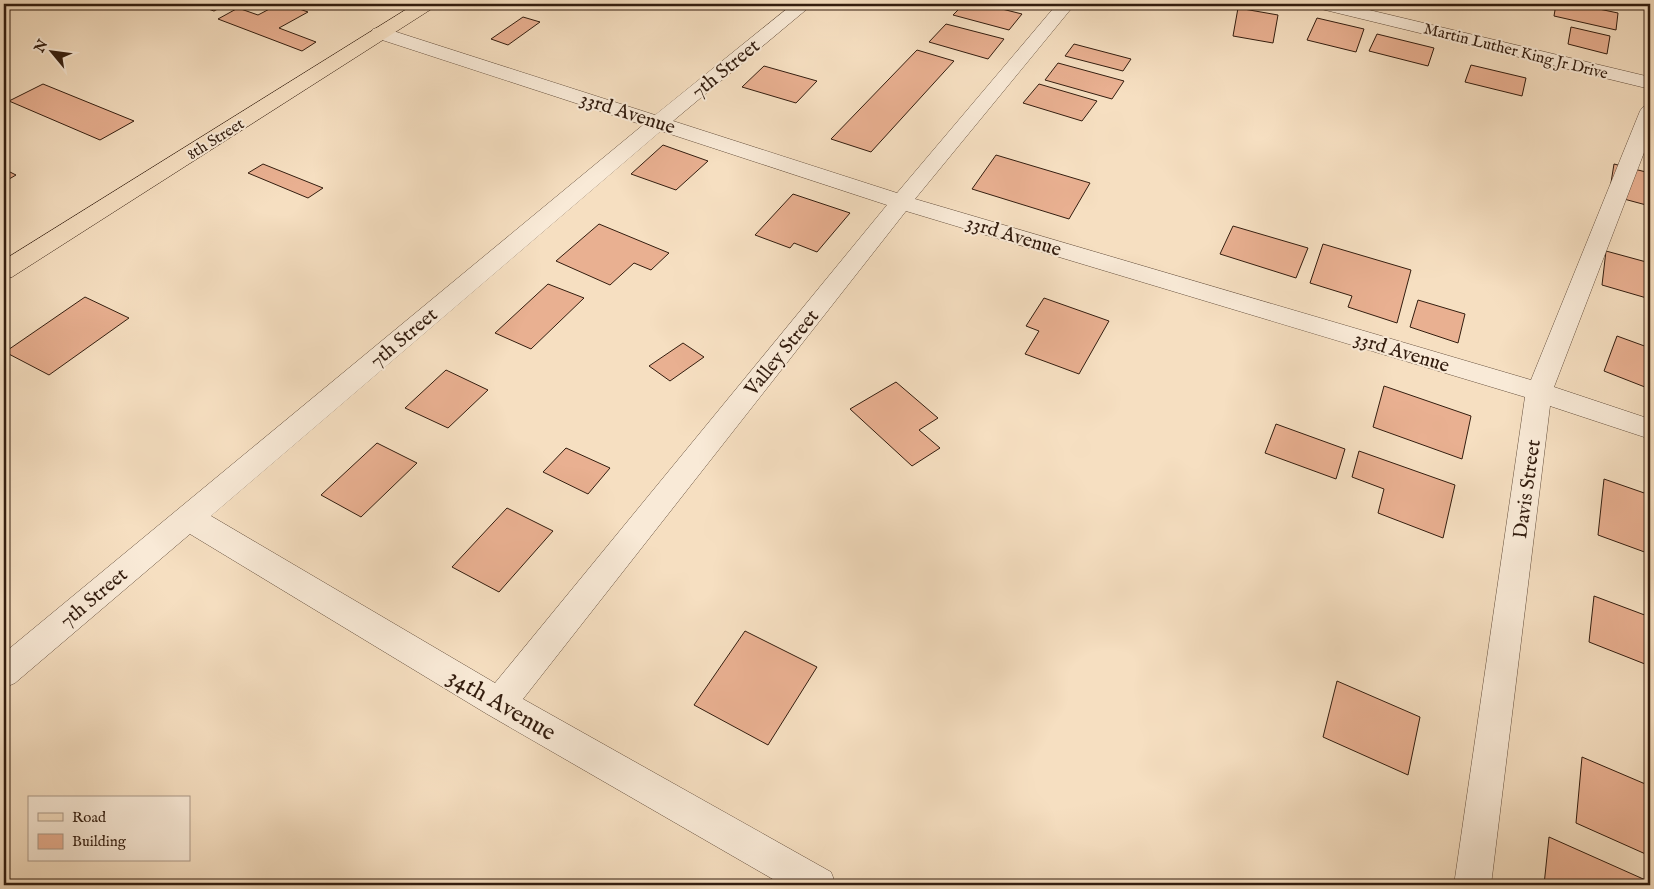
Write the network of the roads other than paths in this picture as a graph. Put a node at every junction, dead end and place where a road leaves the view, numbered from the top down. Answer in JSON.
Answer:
{"nodes":[{"id":1,"x":427,"y":4,"type":"edge"},
{"id":2,"x":804,"y":4,"type":"edge"},
{"id":3,"x":1066,"y":4,"type":"edge"},
{"id":4,"x":1323,"y":4,"type":"edge"},
{"id":5,"x":380,"y":33,"type":"junction"},
{"id":6,"x":1650,"y":83,"type":"edge"},
{"id":7,"x":1650,"y":111,"type":"edge"},
{"id":8,"x":659,"y":122,"type":"junction"},
{"id":9,"x":901,"y":202,"type":"junction"},
{"id":10,"x":4,"y":272,"type":"edge"},
{"id":11,"x":1539,"y":392,"type":"junction"},
{"id":12,"x":1650,"y":428,"type":"edge"},
{"id":13,"x":188,"y":517,"type":"junction"},
{"id":14,"x":4,"y":673,"type":"edge"},
{"id":15,"x":499,"y":703,"type":"junction"},
{"id":16,"x":818,"y":885,"type":"edge"},
{"id":17,"x":1473,"y":885,"type":"edge"}],
"edges":[{"from":1,"to":5,"type":"main road","name":"8th Street"},
{"from":2,"to":8,"type":"street","name":"7th Street"},
{"from":3,"to":9,"type":"street","name":"Valley Street"},
{"from":4,"to":6,"type":"street","name":"Martin Luther King Jr Drive"},
{"from":5,"to":8,"type":"street","name":"33rd Avenue"},
{"from":5,"to":10,"type":"main road","name":"8th Street"},
{"from":7,"to":11,"type":"street","name":"Davis Street"},
{"from":8,"to":9,"type":"street","name":"33rd Avenue"},
{"from":8,"to":13,"type":"street","name":"7th Street"},
{"from":9,"to":11,"type":"street","name":"33rd Avenue"},
{"from":9,"to":15,"type":"street","name":"Valley Street"},
{"from":11,"to":12,"type":"street","name":"33rd Avenue"},
{"from":11,"to":17,"type":"street","name":"Davis Street"},
{"from":13,"to":14,"type":"street","name":"7th Street"},
{"from":13,"to":15,"type":"street","name":"34th Avenue"},
{"from":15,"to":16,"type":"street","name":"34th Avenue"}]}
